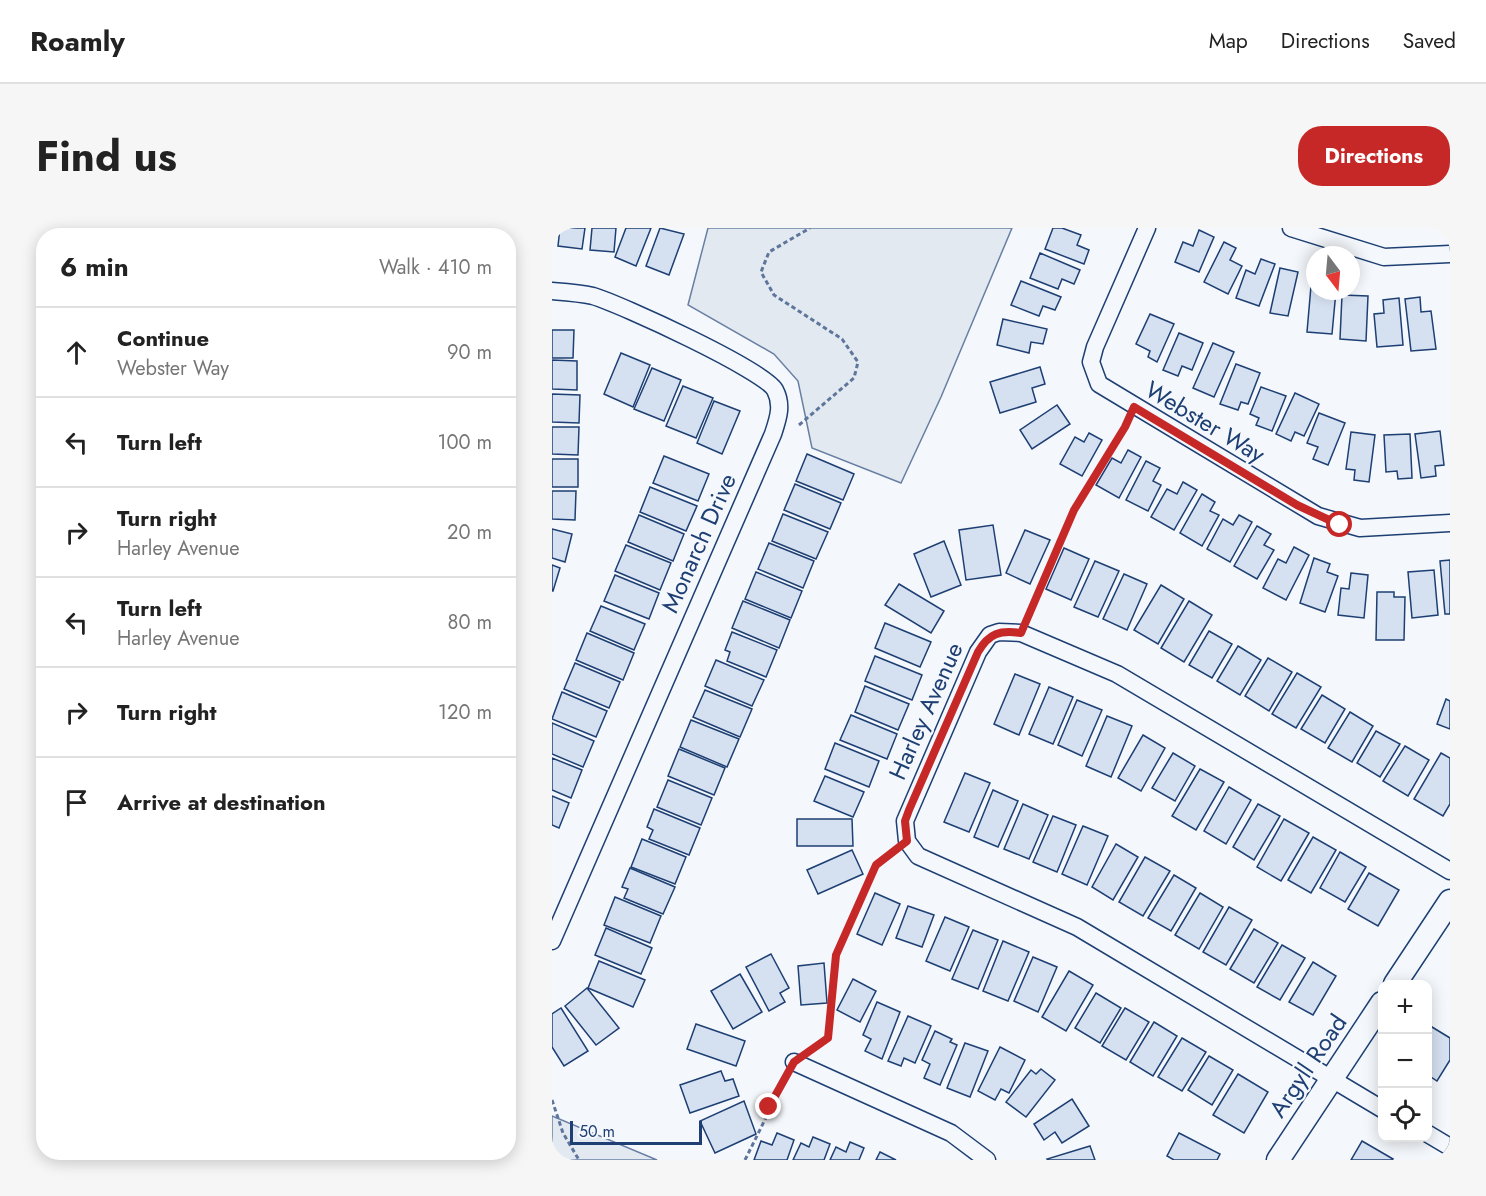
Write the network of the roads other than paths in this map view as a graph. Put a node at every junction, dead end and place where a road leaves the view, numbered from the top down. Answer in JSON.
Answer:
{"nodes":[{"id":1,"x":1147,"y":228,"type":"edge"},
{"id":2,"x":1291,"y":228,"type":"edge"},
{"id":3,"x":1450,"y":254,"type":"edge"},
{"id":4,"x":552,"y":291,"type":"edge"},
{"id":5,"x":1450,"y":524,"type":"edge"},
{"id":6,"x":1450,"y":871,"type":"edge"},
{"id":7,"x":1450,"y":901,"type":"edge"},
{"id":8,"x":552,"y":941,"type":"edge"},
{"id":9,"x":1398,"y":980,"type":"edge"},
{"id":10,"x":1378,"y":1011,"type":"edge"},
{"id":11,"x":794,"y":1062,"type":"road end"},
{"id":12,"x":1332,"y":1080,"type":"junction"},
{"id":13,"x":1378,"y":1106,"type":"edge"},
{"id":14,"x":1432,"y":1136,"type":"edge"},
{"id":15,"x":1450,"y":1147,"type":"edge"},
{"id":16,"x":987,"y":1160,"type":"edge"},
{"id":17,"x":1278,"y":1160,"type":"edge"}],
"edges":[{"from":1,"to":5,"type":"street","name":"Webster Way"},
{"from":2,"to":3,"type":"street"},
{"from":4,"to":8,"type":"street","name":"Monarch Drive"},
{"from":6,"to":12,"type":"street","name":"Harley Avenue"},
{"from":7,"to":9,"type":"street"},
{"from":10,"to":12,"type":"street","name":"Argyll Road"},
{"from":11,"to":16,"type":"street"},
{"from":12,"to":13,"type":"street"},
{"from":12,"to":17,"type":"street","name":"Argyll Road"},
{"from":14,"to":15,"type":"street"}]}
